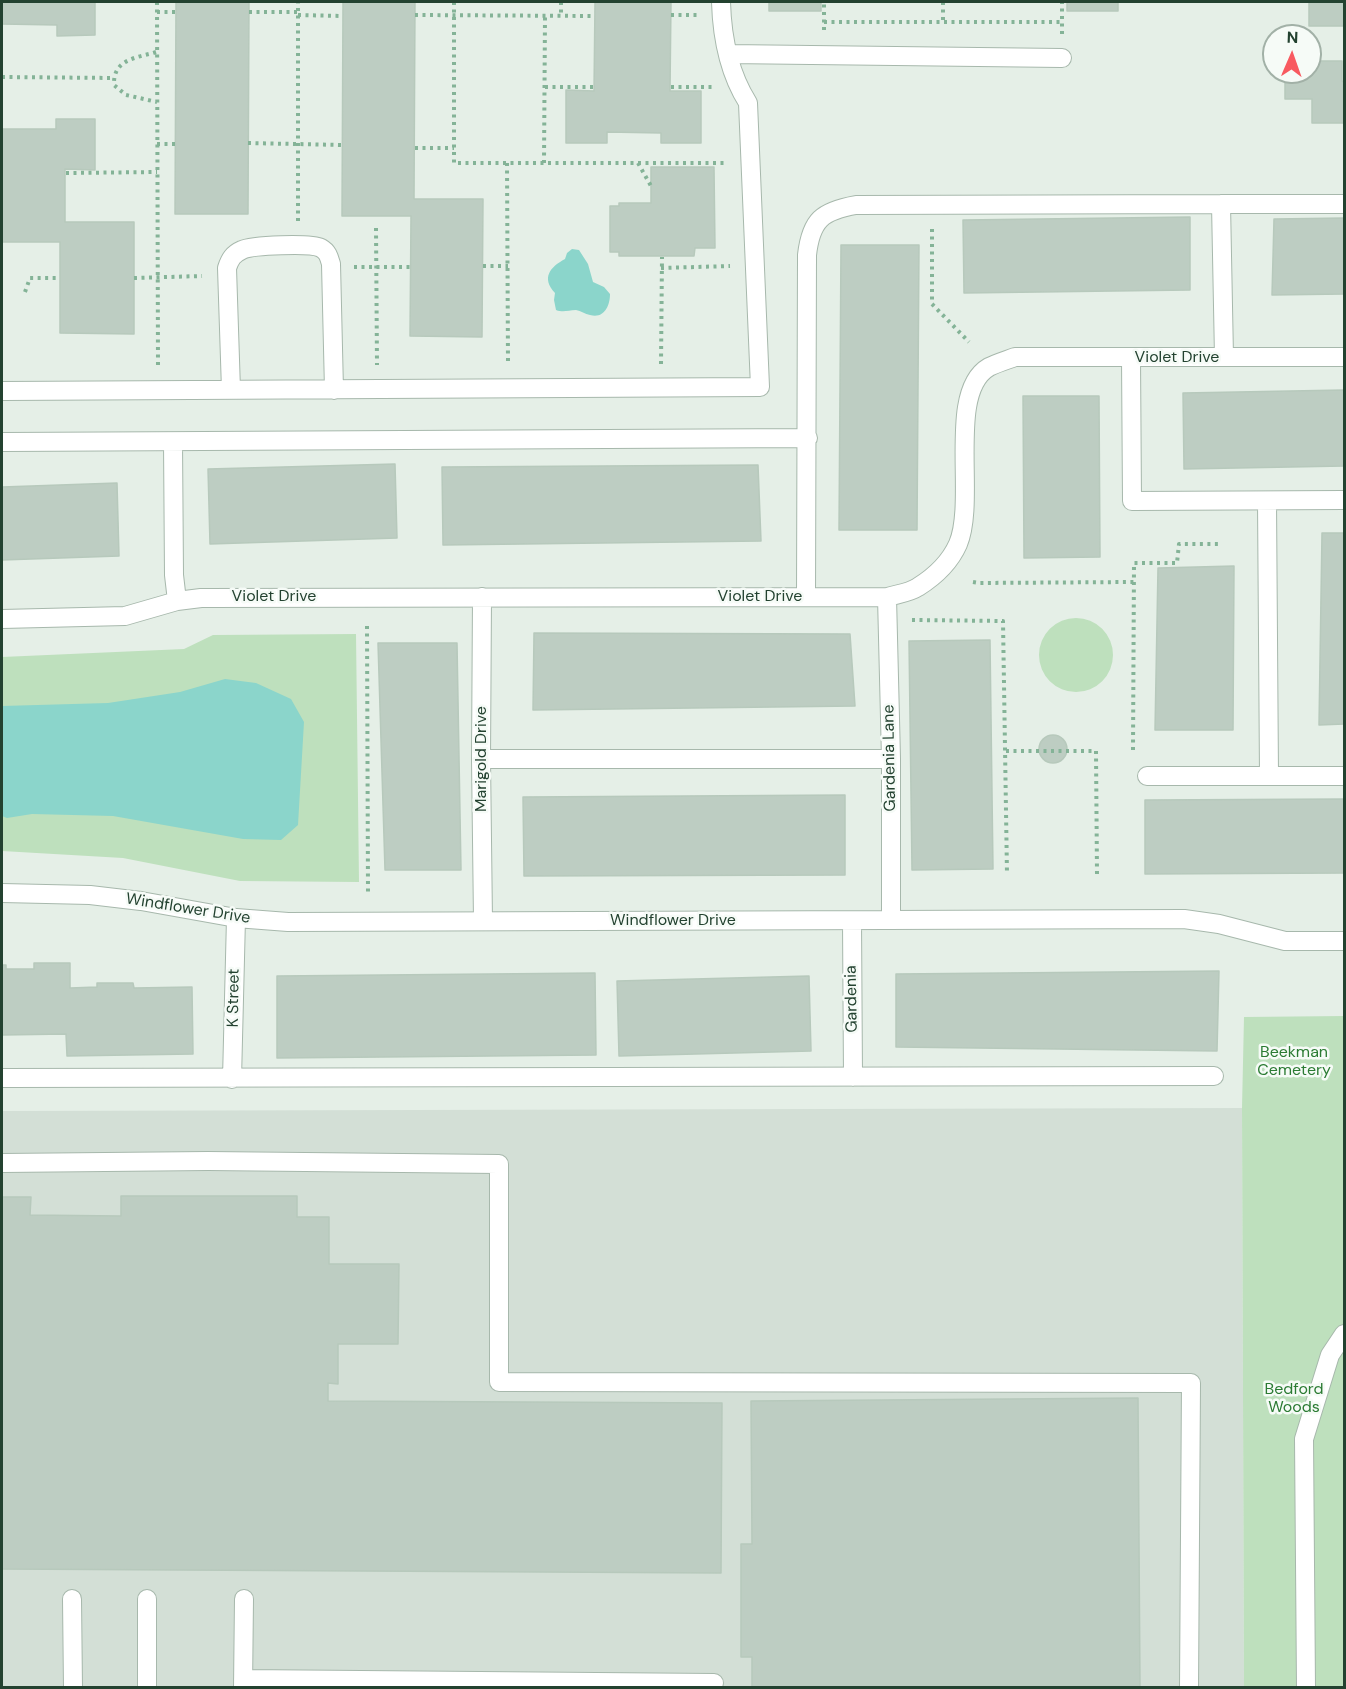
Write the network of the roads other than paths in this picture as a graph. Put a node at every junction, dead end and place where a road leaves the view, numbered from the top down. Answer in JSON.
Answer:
{"nodes":[{"id":1,"x":721,"y":2,"type":"edge"},
{"id":2,"x":728,"y":54,"type":"junction"},
{"id":3,"x":1062,"y":58,"type":"road end"},
{"id":4,"x":1221,"y":204,"type":"junction"},
{"id":5,"x":1344,"y":204,"type":"edge"},
{"id":6,"x":1224,"y":357,"type":"junction"},
{"id":7,"x":1344,"y":357,"type":"edge"},
{"id":8,"x":1131,"y":358,"type":"junction"},
{"id":9,"x":231,"y":390,"type":"junction"},
{"id":10,"x":334,"y":390,"type":"junction"},
{"id":11,"x":2,"y":391,"type":"edge"},
{"id":12,"x":808,"y":438,"type":"junction"},
{"id":13,"x":173,"y":441,"type":"junction"},
{"id":14,"x":2,"y":442,"type":"edge"},
{"id":15,"x":1344,"y":500,"type":"edge"},
{"id":16,"x":1267,"y":501,"type":"junction"},
{"id":17,"x":482,"y":597,"type":"junction"},
{"id":18,"x":806,"y":597,"type":"junction"},
{"id":19,"x":887,"y":597,"type":"junction"},
{"id":20,"x":177,"y":601,"type":"junction"},
{"id":21,"x":2,"y":619,"type":"edge"},
{"id":22,"x":481,"y":759,"type":"junction"},
{"id":23,"x":891,"y":759,"type":"junction"},
{"id":24,"x":1147,"y":776,"type":"dead end"},
{"id":25,"x":1269,"y":776,"type":"junction"},
{"id":26,"x":1344,"y":776,"type":"edge"},
{"id":27,"x":2,"y":893,"type":"edge"},
{"id":28,"x":236,"y":918,"type":"junction"},
{"id":29,"x":891,"y":919,"type":"junction"},
{"id":30,"x":483,"y":921,"type":"junction"},
{"id":31,"x":852,"y":921,"type":"junction"},
{"id":32,"x":1344,"y":941,"type":"edge"},
{"id":33,"x":1214,"y":1076,"type":"dead end"},
{"id":34,"x":853,"y":1077,"type":"junction"},
{"id":35,"x":2,"y":1078,"type":"edge"},
{"id":36,"x":232,"y":1079,"type":"junction"},
{"id":37,"x":2,"y":1163,"type":"edge"},
{"id":38,"x":1344,"y":1334,"type":"edge"},
{"id":39,"x":72,"y":1599,"type":"dead end"},
{"id":40,"x":147,"y":1599,"type":"dead end"},
{"id":41,"x":244,"y":1599,"type":"dead end"},
{"id":42,"x":243,"y":1683,"type":"edge"},
{"id":43,"x":714,"y":1683,"type":"dead end"},
{"id":44,"x":73,"y":1688,"type":"edge"},
{"id":45,"x":147,"y":1688,"type":"edge"},
{"id":46,"x":1189,"y":1688,"type":"edge"},
{"id":47,"x":1306,"y":1688,"type":"edge"}],
"edges":[{"from":1,"to":2,"type":"street"},
{"from":2,"to":3,"type":"street"},
{"from":2,"to":10,"type":"street"},
{"from":4,"to":5,"type":"street"},
{"from":4,"to":6,"type":"street"},
{"from":4,"to":12,"type":"street"},
{"from":6,"to":7,"type":"street","name":"Violet Drive"},
{"from":6,"to":8,"type":"street","name":"Violet Drive"},
{"from":8,"to":16,"type":"street"},
{"from":8,"to":19,"type":"street","name":"Violet Drive"},
{"from":9,"to":10,"type":"street"},
{"from":9,"to":10,"type":"street"},
{"from":9,"to":11,"type":"street"},
{"from":12,"to":13,"type":"street"},
{"from":12,"to":18,"type":"street"},
{"from":13,"to":14,"type":"street"},
{"from":13,"to":20,"type":"street"},
{"from":15,"to":16,"type":"street"},
{"from":16,"to":25,"type":"street"},
{"from":17,"to":18,"type":"street","name":"Violet Drive"},
{"from":17,"to":20,"type":"street","name":"Violet Drive"},
{"from":17,"to":22,"type":"street","name":"Marigold Drive"},
{"from":18,"to":19,"type":"street","name":"Violet Drive"},
{"from":19,"to":23,"type":"street","name":"Gardenia Lane"},
{"from":20,"to":21,"type":"street","name":"Violet Drive"},
{"from":22,"to":23,"type":"street"},
{"from":22,"to":30,"type":"street","name":"Marigold Drive"},
{"from":23,"to":29,"type":"street","name":"Gardenia Lane"},
{"from":24,"to":25,"type":"street"},
{"from":25,"to":26,"type":"street"},
{"from":27,"to":28,"type":"street","name":"Windflower Drive"},
{"from":28,"to":30,"type":"street","name":"Windflower Drive"},
{"from":28,"to":36,"type":"street","name":"K Street"},
{"from":29,"to":31,"type":"street","name":"Windflower Drive"},
{"from":29,"to":32,"type":"street","name":"Windflower Drive"},
{"from":30,"to":31,"type":"street","name":"Windflower Drive"},
{"from":31,"to":34,"type":"street","name":"Gardenia"},
{"from":33,"to":34,"type":"street"},
{"from":34,"to":36,"type":"street"},
{"from":35,"to":36,"type":"street"},
{"from":37,"to":46,"type":"street"},
{"from":38,"to":47,"type":"street"},
{"from":39,"to":44,"type":"street"},
{"from":40,"to":45,"type":"street"},
{"from":41,"to":42,"type":"street"},
{"from":42,"to":43,"type":"street"}]}
